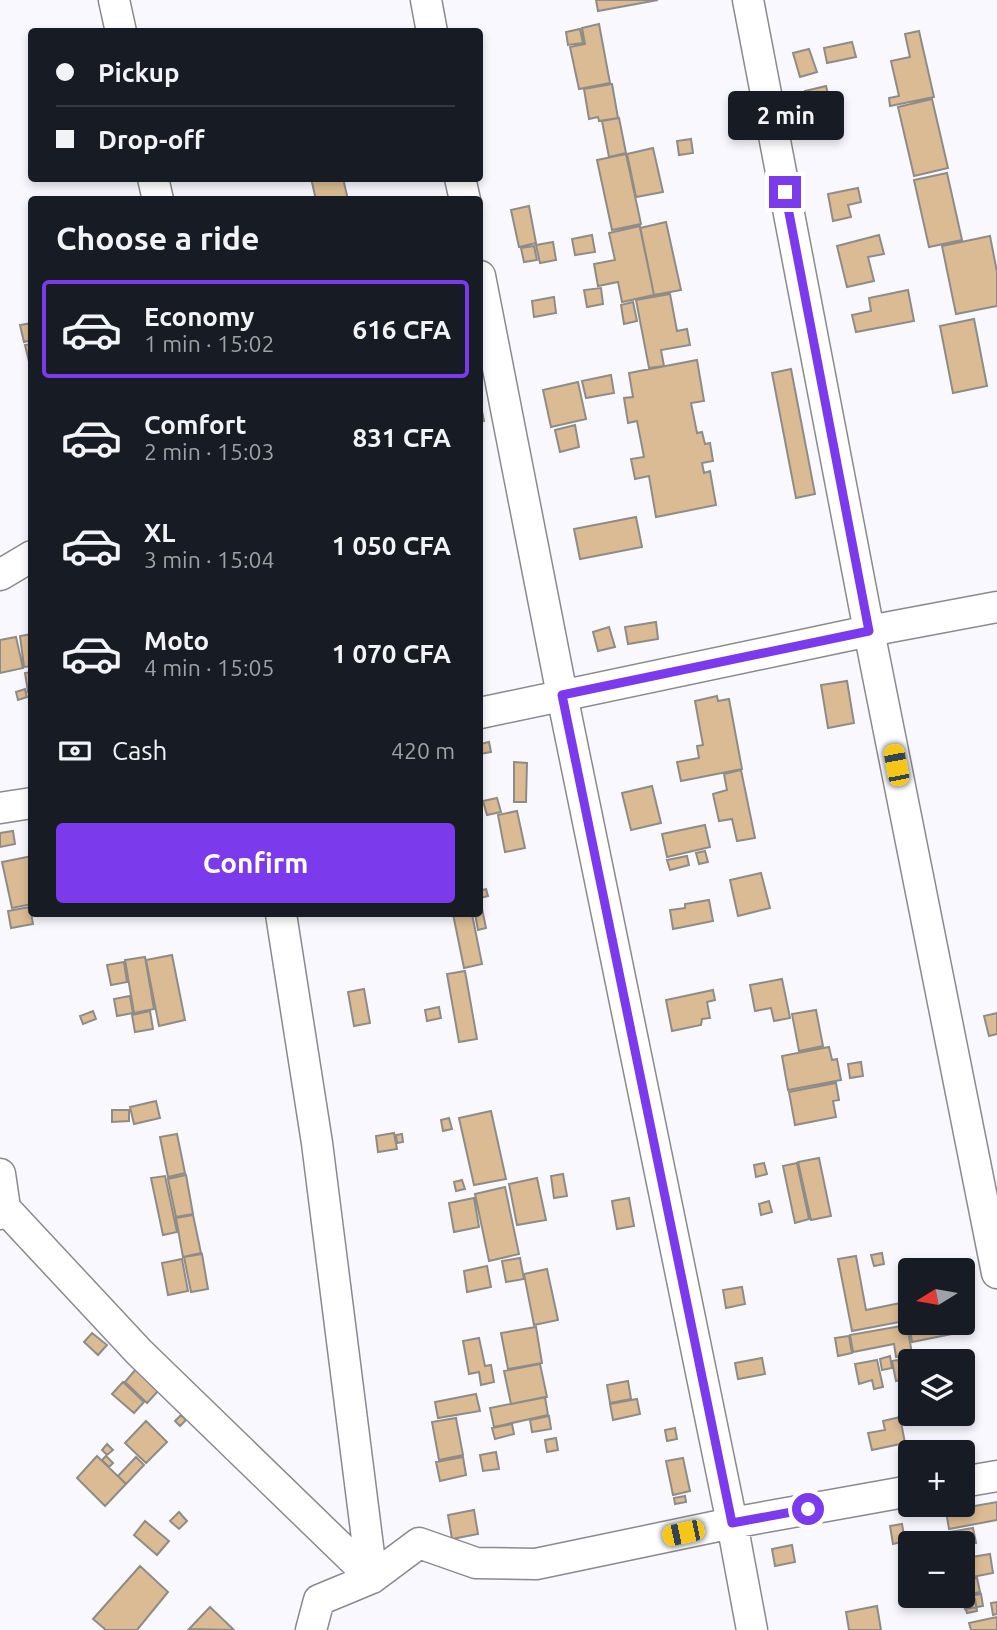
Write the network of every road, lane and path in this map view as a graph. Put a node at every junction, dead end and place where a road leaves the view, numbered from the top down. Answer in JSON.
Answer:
{"nodes":[{"id":1,"x":114,"y":0,"type":"edge"},
{"id":2,"x":426,"y":0,"type":"edge"},
{"id":3,"x":748,"y":0,"type":"edge"},
{"id":4,"x":120,"y":28,"type":"edge"},
{"id":5,"x":431,"y":28,"type":"edge"},
{"id":6,"x":483,"y":291,"type":"edge"},
{"id":7,"x":28,"y":558,"type":"edge"},
{"id":8,"x":0,"y":575,"type":"edge"},
{"id":9,"x":997,"y":607,"type":"edge"},
{"id":10,"x":869,"y":631,"type":"junction"},
{"id":11,"x":562,"y":695,"type":"junction"},
{"id":12,"x":483,"y":712,"type":"edge"},
{"id":13,"x":28,"y":804,"type":"edge"},
{"id":14,"x":0,"y":808,"type":"edge"},
{"id":15,"x":281,"y":917,"type":"edge"},
{"id":16,"x":0,"y":1174,"type":"edge"},
{"id":17,"x":2,"y":1208,"type":"edge"},
{"id":18,"x":997,"y":1273,"type":"edge"},
{"id":19,"x":997,"y":1476,"type":"edge"},
{"id":20,"x":975,"y":1480,"type":"edge"},
{"id":21,"x":898,"y":1493,"type":"edge"},
{"id":22,"x":732,"y":1523,"type":"junction"},
{"id":23,"x":372,"y":1578,"type":"junction"},
{"id":24,"x":311,"y":1630,"type":"edge"},
{"id":25,"x":752,"y":1630,"type":"edge"}],
"edges":[{"from":1,"to":4,"type":"street"},
{"from":2,"to":5,"type":"street"},
{"from":3,"to":10,"type":"street"},
{"from":6,"to":11,"type":"street"},
{"from":7,"to":8,"type":"street"},
{"from":9,"to":10,"type":"street"},
{"from":10,"to":11,"type":"street"},
{"from":10,"to":18,"type":"street"},
{"from":11,"to":12,"type":"street"},
{"from":11,"to":22,"type":"street"},
{"from":13,"to":14,"type":"street"},
{"from":15,"to":23,"type":"street"},
{"from":16,"to":17,"type":"street"},
{"from":17,"to":23,"type":"street"},
{"from":19,"to":20,"type":"street"},
{"from":21,"to":22,"type":"street"},
{"from":22,"to":23,"type":"street"},
{"from":22,"to":25,"type":"street"},
{"from":23,"to":24,"type":"street"}]}
